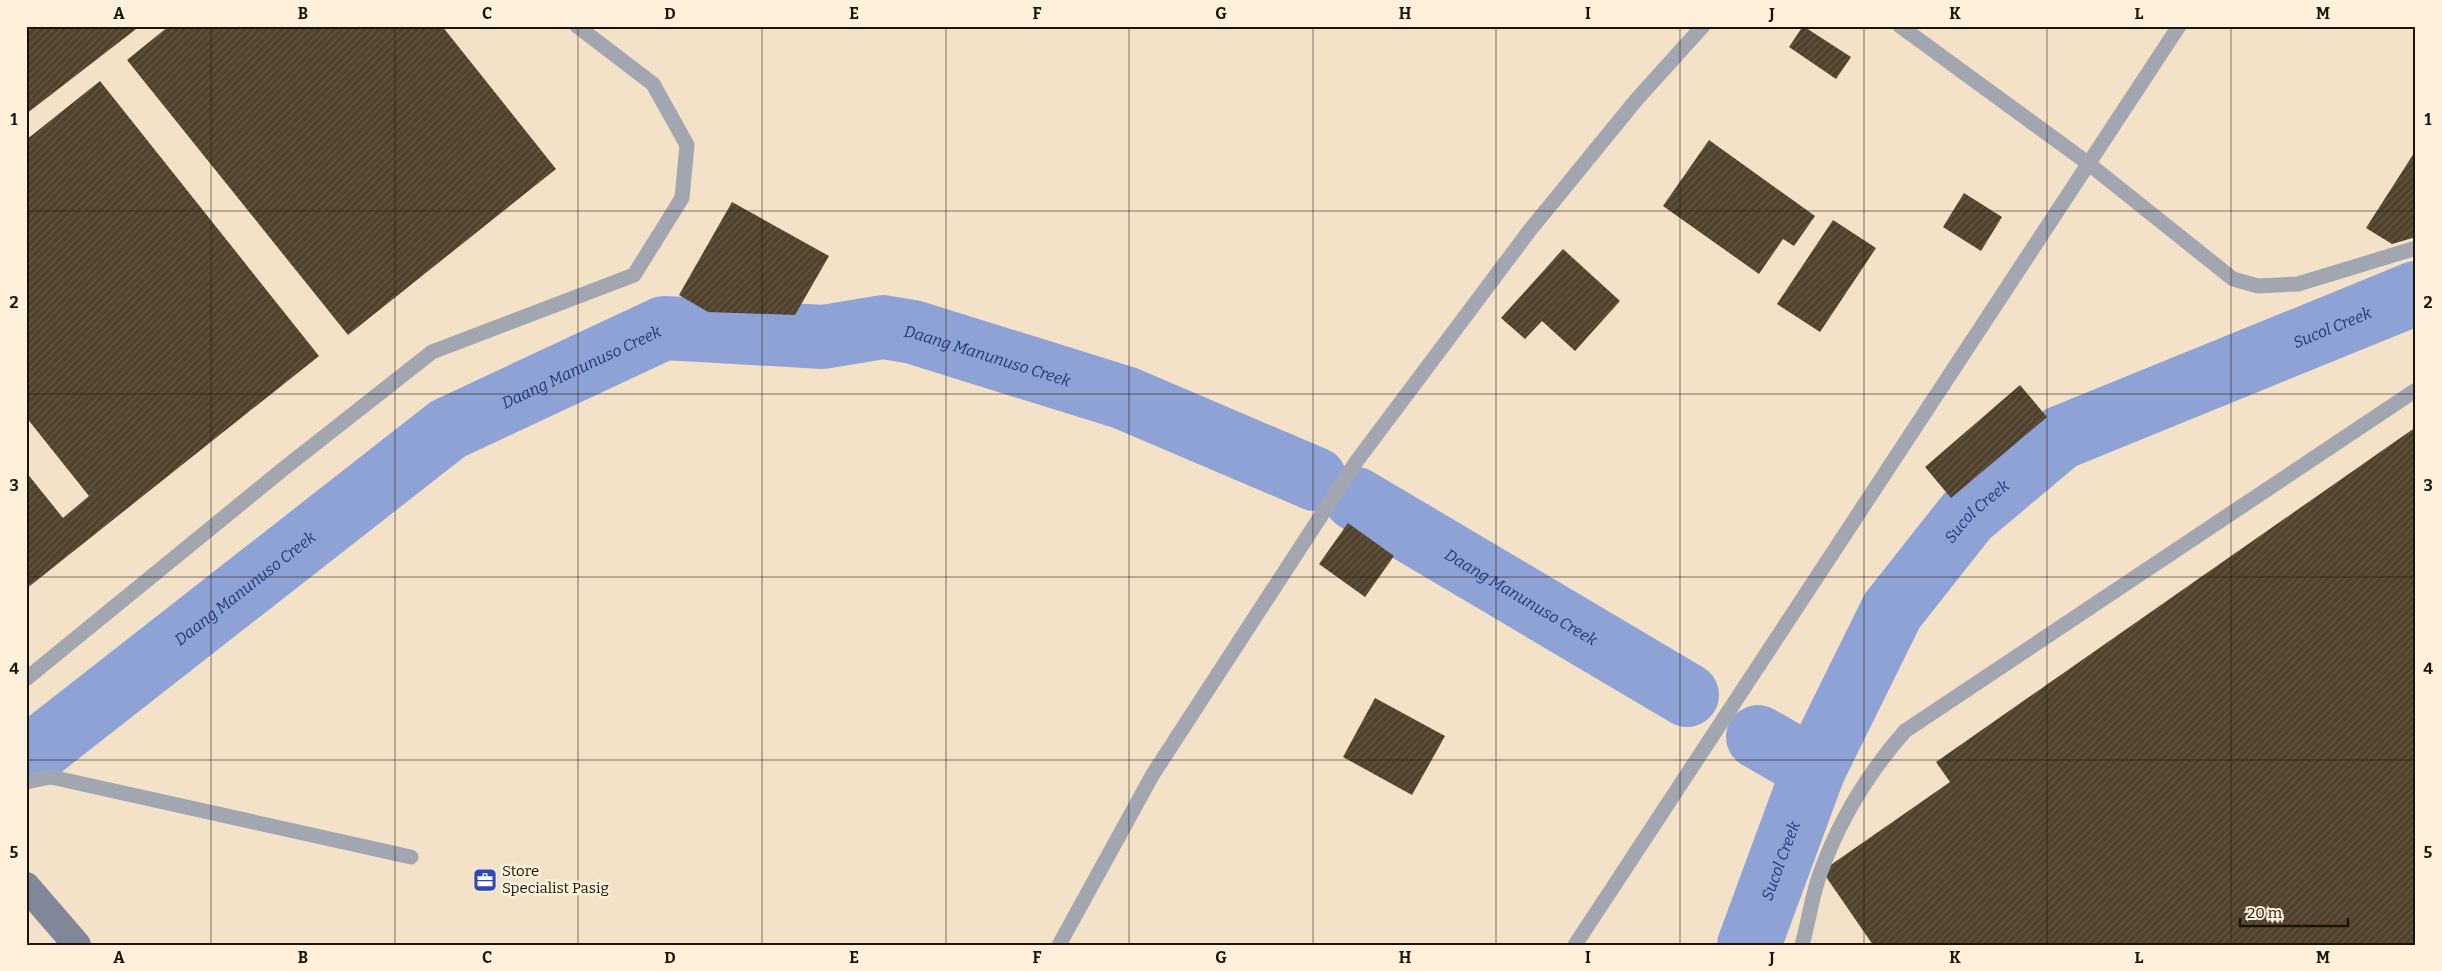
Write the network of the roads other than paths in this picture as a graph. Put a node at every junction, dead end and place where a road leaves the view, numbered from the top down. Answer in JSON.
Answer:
{"nodes":[{"id":1,"x":577,"y":26,"type":"edge"},
{"id":2,"x":1703,"y":26,"type":"edge"},
{"id":3,"x":1900,"y":26,"type":"edge"},
{"id":4,"x":2179,"y":26,"type":"edge"},
{"id":5,"x":2089,"y":164,"type":"junction"},
{"id":6,"x":2416,"y":248,"type":"edge"},
{"id":7,"x":2416,"y":390,"type":"edge"},
{"id":8,"x":26,"y":678,"type":"edge"},
{"id":9,"x":26,"y":782,"type":"edge"},
{"id":10,"x":411,"y":857,"type":"dead end"},
{"id":11,"x":26,"y":886,"type":"edge"},
{"id":12,"x":77,"y":945,"type":"edge"},
{"id":13,"x":1058,"y":945,"type":"edge"},
{"id":14,"x":1575,"y":945,"type":"edge"},
{"id":15,"x":1802,"y":945,"type":"edge"}],
"edges":[{"from":1,"to":8,"type":"lane"},
{"from":2,"to":13,"type":"lane"},
{"from":3,"to":5,"type":"lane"},
{"from":4,"to":5,"type":"lane"},
{"from":5,"to":6,"type":"lane"},
{"from":5,"to":14,"type":"lane"},
{"from":7,"to":15,"type":"lane"},
{"from":9,"to":10,"type":"lane"},
{"from":11,"to":12,"type":"main road"}]}
